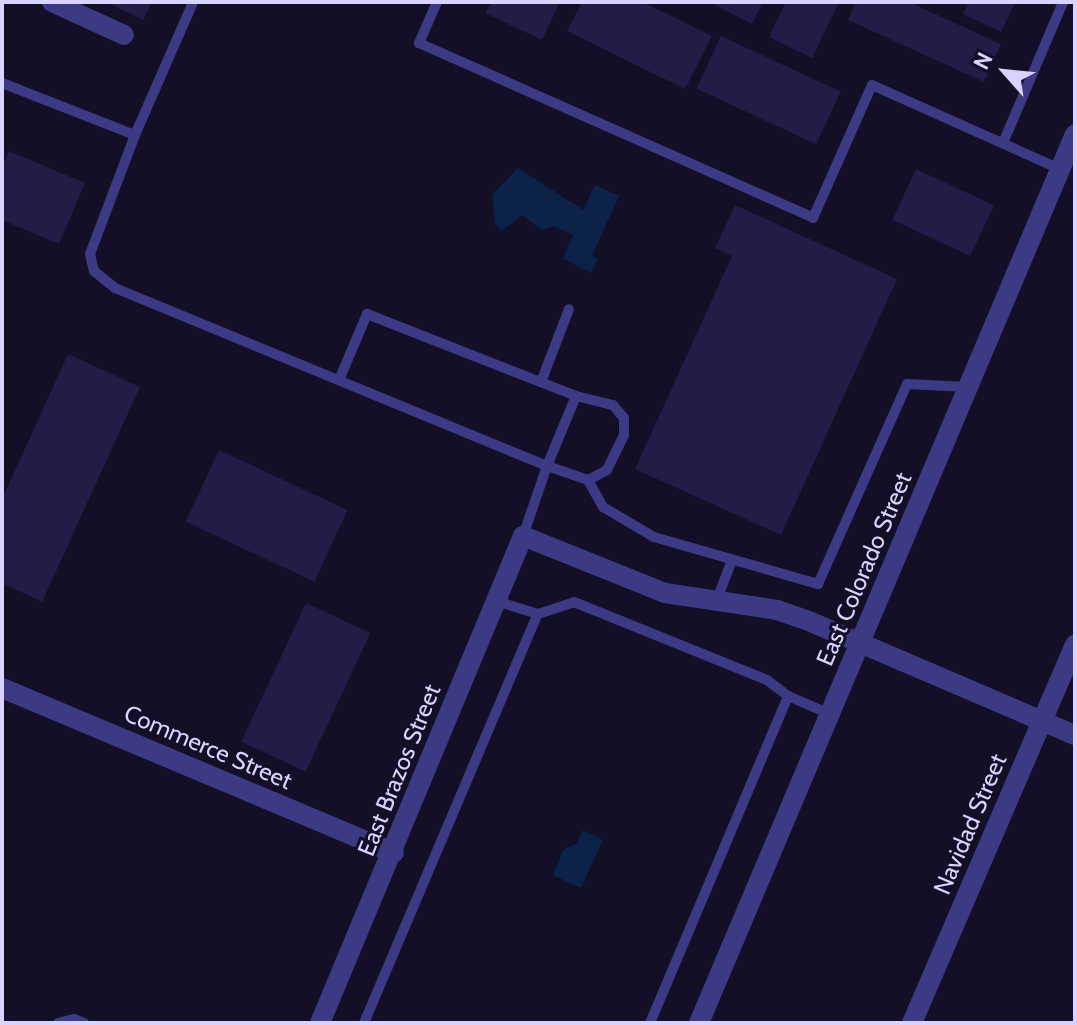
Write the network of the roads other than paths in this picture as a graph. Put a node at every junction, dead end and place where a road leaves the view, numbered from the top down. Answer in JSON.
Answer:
{"nodes":[{"id":1,"x":52,"y":2,"type":"edge"},
{"id":2,"x":193,"y":2,"type":"edge"},
{"id":3,"x":437,"y":2,"type":"edge"},
{"id":4,"x":1063,"y":2,"type":"edge"},
{"id":5,"x":124,"y":35,"type":"dead end"},
{"id":6,"x":2,"y":83,"type":"edge"},
{"id":7,"x":1075,"y":134,"type":"edge"},
{"id":8,"x":135,"y":135,"type":"junction"},
{"id":9,"x":1003,"y":143,"type":"junction"},
{"id":10,"x":1060,"y":169,"type":"junction"},
{"id":11,"x":569,"y":309,"type":"dead end"},
{"id":12,"x":339,"y":380,"type":"junction"},
{"id":13,"x":541,"y":382,"type":"junction"},
{"id":14,"x":968,"y":387,"type":"junction"},
{"id":15,"x":576,"y":396,"type":"junction"},
{"id":16,"x":547,"y":466,"type":"junction"},
{"id":17,"x":588,"y":480,"type":"junction"},
{"id":18,"x":523,"y":536,"type":"junction"},
{"id":19,"x":732,"y":560,"type":"junction"},
{"id":20,"x":496,"y":601,"type":"junction"},
{"id":21,"x":716,"y":602,"type":"junction"},
{"id":22,"x":538,"y":614,"type":"junction"},
{"id":23,"x":859,"y":645,"type":"junction"},
{"id":24,"x":1075,"y":645,"type":"edge"},
{"id":25,"x":2,"y":688,"type":"edge"},
{"id":26,"x":788,"y":696,"type":"junction"},
{"id":27,"x":830,"y":714,"type":"junction"},
{"id":28,"x":1043,"y":721,"type":"junction"},
{"id":29,"x":1075,"y":735,"type":"edge"},
{"id":30,"x":394,"y":853,"type":"junction"},
{"id":31,"x":58,"y":1023,"type":"edge"},
{"id":32,"x":84,"y":1023,"type":"edge"},
{"id":33,"x":320,"y":1023,"type":"edge"},
{"id":34,"x":364,"y":1023,"type":"edge"},
{"id":35,"x":650,"y":1023,"type":"edge"},
{"id":36,"x":699,"y":1023,"type":"edge"},
{"id":37,"x":912,"y":1023,"type":"edge"}],
"edges":[{"from":1,"to":5,"type":"street"},
{"from":2,"to":8,"type":"lane"},
{"from":3,"to":9,"type":"lane"},
{"from":4,"to":9,"type":"lane"},
{"from":6,"to":8,"type":"lane"},
{"from":7,"to":10,"type":"street","name":"East Colorado Street"},
{"from":8,"to":12,"type":"lane"},
{"from":9,"to":10,"type":"lane"},
{"from":10,"to":14,"type":"street","name":"East Colorado Street"},
{"from":11,"to":13,"type":"lane"},
{"from":12,"to":13,"type":"lane"},
{"from":12,"to":16,"type":"lane"},
{"from":13,"to":15,"type":"lane"},
{"from":14,"to":19,"type":"lane"},
{"from":14,"to":23,"type":"street","name":"East Colorado Street"},
{"from":15,"to":16,"type":"lane"},
{"from":15,"to":17,"type":"lane"},
{"from":16,"to":17,"type":"lane"},
{"from":16,"to":18,"type":"lane"},
{"from":17,"to":19,"type":"lane"},
{"from":18,"to":20,"type":"street","name":"East Brazos Street"},
{"from":18,"to":21,"type":"street"},
{"from":19,"to":21,"type":"lane"},
{"from":20,"to":22,"type":"lane"},
{"from":20,"to":30,"type":"street","name":"East Brazos Street"},
{"from":21,"to":23,"type":"street"},
{"from":22,"to":26,"type":"lane"},
{"from":22,"to":34,"type":"lane"},
{"from":23,"to":27,"type":"street","name":"East Colorado Street"},
{"from":23,"to":28,"type":"street"},
{"from":24,"to":28,"type":"street","name":"Navidad Street"},
{"from":25,"to":30,"type":"street","name":"Commerce Street"},
{"from":26,"to":27,"type":"lane"},
{"from":26,"to":35,"type":"lane"},
{"from":27,"to":36,"type":"street","name":"East Colorado Street"},
{"from":28,"to":29,"type":"street"},
{"from":28,"to":37,"type":"street","name":"Navidad Street"},
{"from":30,"to":33,"type":"street","name":"East Brazos Street"},
{"from":31,"to":32,"type":"lane"}]}
